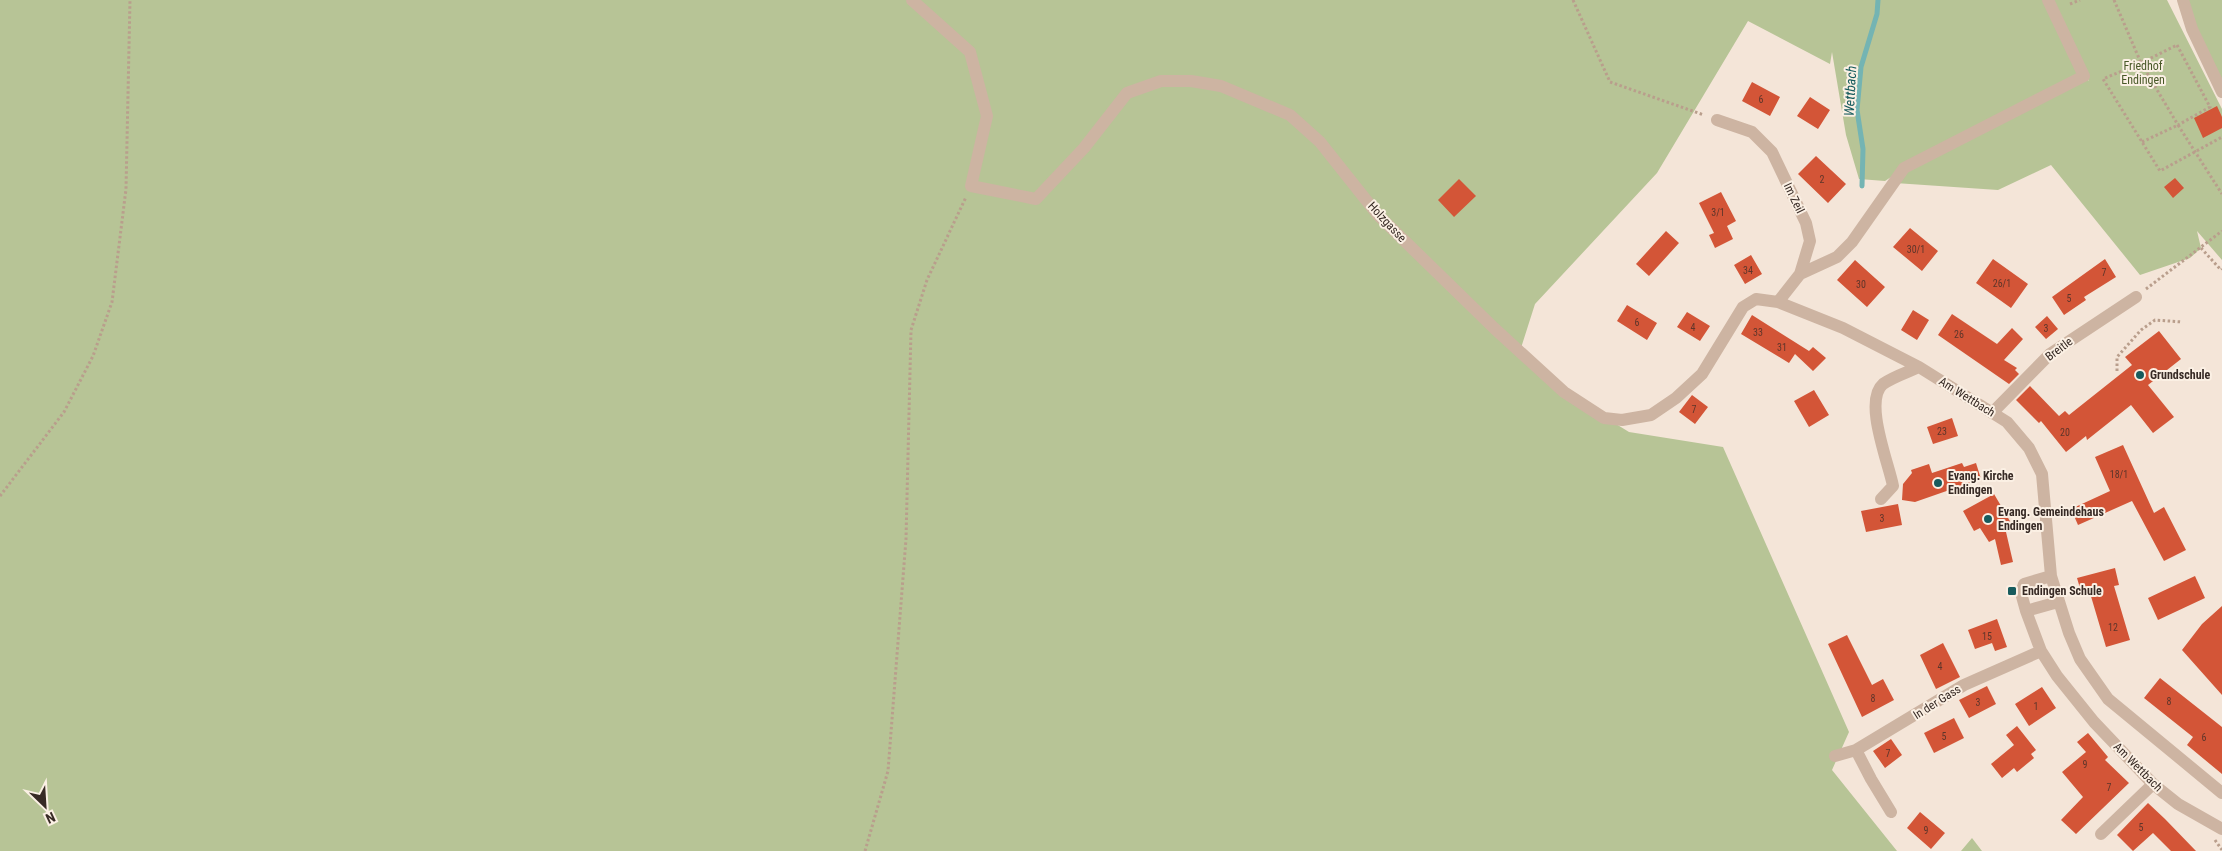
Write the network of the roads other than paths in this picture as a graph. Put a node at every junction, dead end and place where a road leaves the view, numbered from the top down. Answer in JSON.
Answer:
{"nodes":[{"id":1,"x":912,"y":0,"type":"edge"},
{"id":2,"x":2048,"y":0,"type":"edge"},
{"id":3,"x":2183,"y":0,"type":"edge"},
{"id":4,"x":2222,"y":92,"type":"edge"},
{"id":5,"x":1717,"y":120,"type":"road end"},
{"id":6,"x":1800,"y":274,"type":"junction"},
{"id":7,"x":2136,"y":297,"type":"road end"},
{"id":8,"x":1778,"y":302,"type":"junction"},
{"id":9,"x":1918,"y":367,"type":"junction"},
{"id":10,"x":1992,"y":413,"type":"junction"},
{"id":11,"x":1881,"y":499,"type":"dead end"},
{"id":12,"x":2051,"y":576,"type":"junction"},
{"id":13,"x":2058,"y":602,"type":"junction"},
{"id":14,"x":2026,"y":611,"type":"junction"},
{"id":15,"x":2041,"y":651,"type":"junction"},
{"id":16,"x":1856,"y":750,"type":"junction"},
{"id":17,"x":1835,"y":756,"type":"dead end"},
{"id":18,"x":2153,"y":784,"type":"junction"},
{"id":19,"x":2222,"y":793,"type":"edge"},
{"id":20,"x":1891,"y":812,"type":"dead end"},
{"id":21,"x":2222,"y":829,"type":"edge"},
{"id":22,"x":2101,"y":834,"type":"dead end"}],
"edges":[{"from":1,"to":8,"type":"street","name":"Holzgasse"},
{"from":2,"to":6,"type":"street"},
{"from":3,"to":4,"type":"street"},
{"from":5,"to":6,"type":"street","name":"Im Zeil"},
{"from":6,"to":8,"type":"street","name":"Im Zeil"},
{"from":7,"to":10,"type":"street","name":"Breitle"},
{"from":8,"to":9,"type":"street","name":"Am Wettbach"},
{"from":9,"to":10,"type":"street","name":"Am Wettbach"},
{"from":9,"to":11,"type":"street"},
{"from":10,"to":12,"type":"street","name":"Am Wettbach"},
{"from":12,"to":13,"type":"street","name":"Am Wettbach"},
{"from":12,"to":14,"type":"street","name":"Am Wettbach"},
{"from":13,"to":14,"type":"street"},
{"from":13,"to":19,"type":"street","name":"Am Wettbach"},
{"from":14,"to":15,"type":"street","name":"Am Wettbach"},
{"from":15,"to":16,"type":"street","name":"In der Gass"},
{"from":15,"to":18,"type":"street","name":"Am Wettbach"},
{"from":16,"to":17,"type":"street","name":"In der Gass"},
{"from":16,"to":20,"type":"street"},
{"from":18,"to":21,"type":"street","name":"Am Wettbach"},
{"from":18,"to":22,"type":"street"}]}
